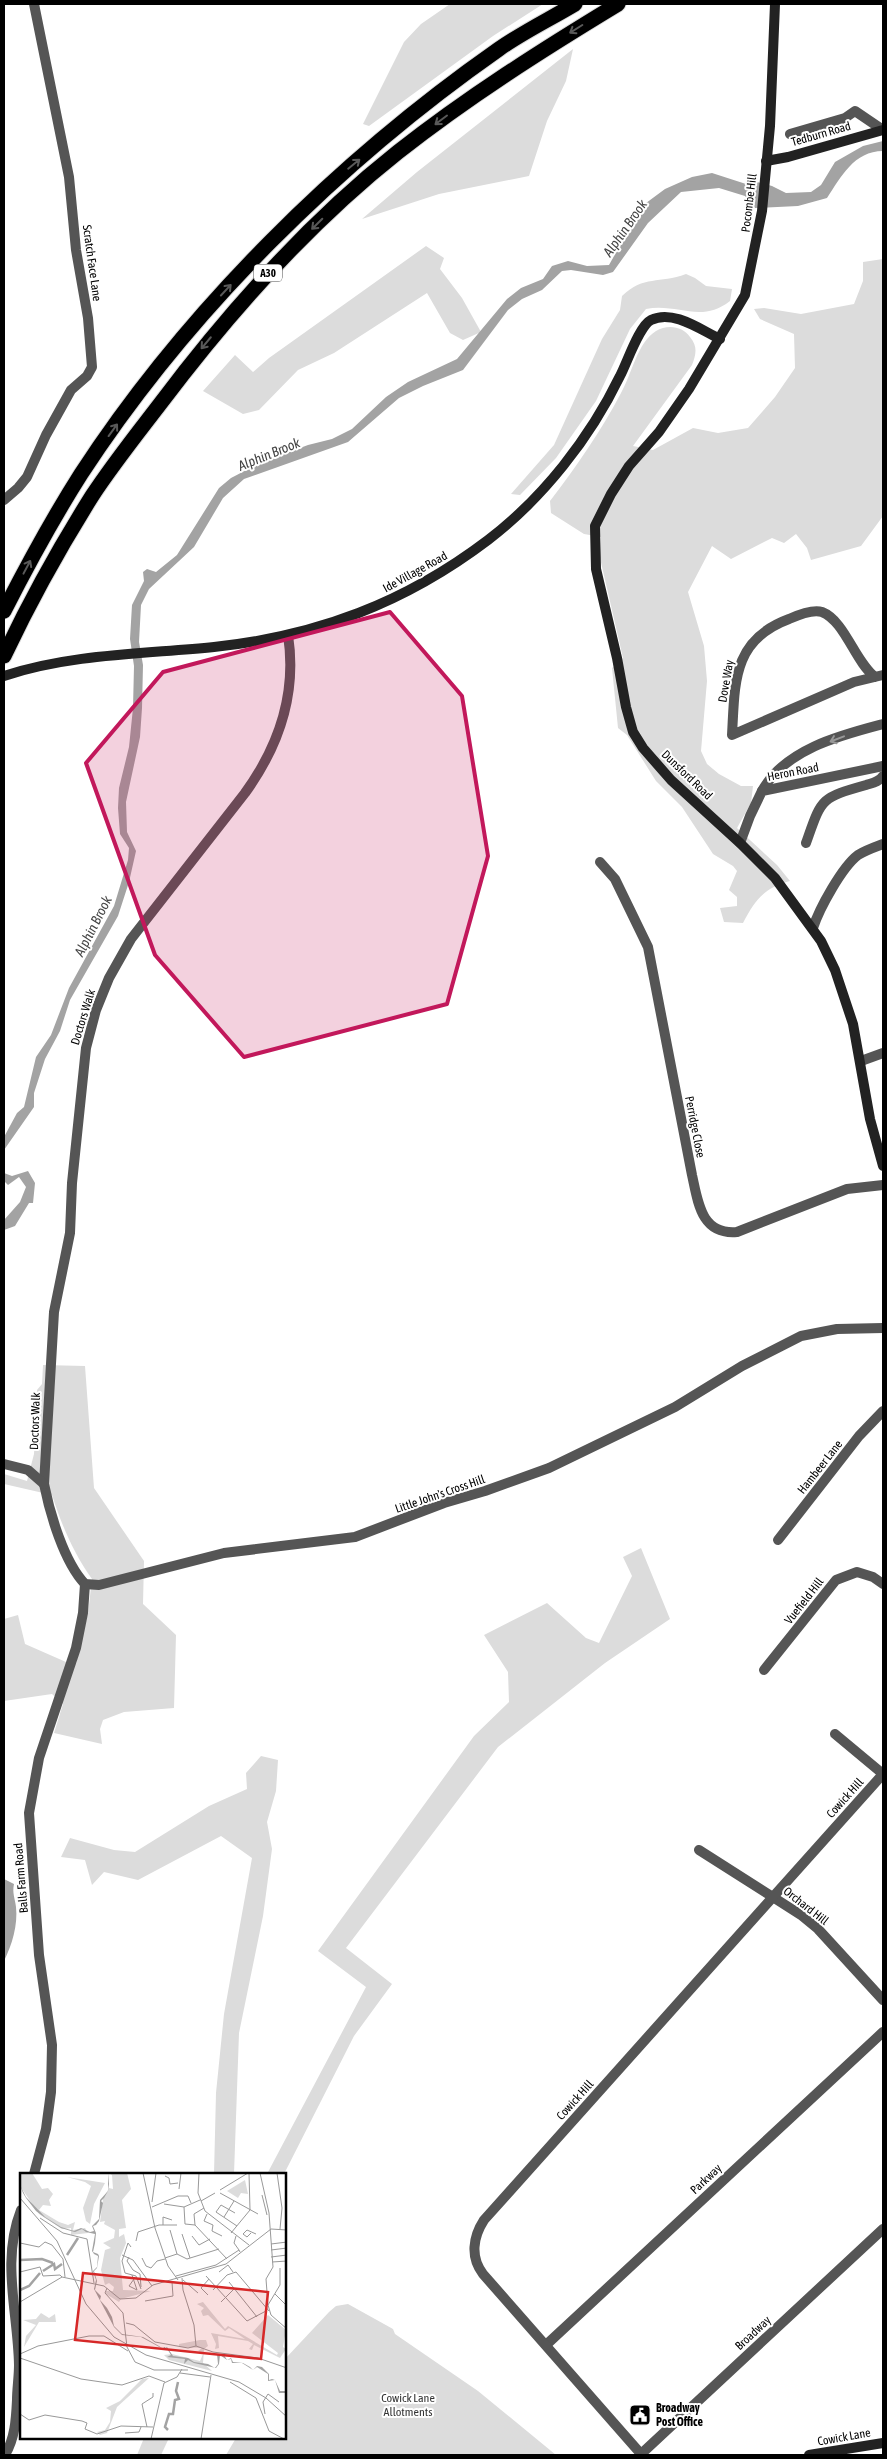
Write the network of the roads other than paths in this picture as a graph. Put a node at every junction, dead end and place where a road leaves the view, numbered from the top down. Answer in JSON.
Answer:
{"nodes":[{"id":1,"x":34,"y":4,"type":"edge"},
{"id":2,"x":575,"y":4,"type":"edge"},
{"id":3,"x":618,"y":4,"type":"edge"},
{"id":4,"x":775,"y":4,"type":"edge"},
{"id":5,"x":883,"y":130,"type":"edge"},
{"id":6,"x":790,"y":134,"type":"dead end"},
{"id":7,"x":766,"y":161,"type":"junction"},
{"id":8,"x":720,"y":339,"type":"junction"},
{"id":9,"x":689,"y":389,"type":"joint"},
{"id":10,"x":4,"y":500,"type":"edge"},
{"id":11,"x":4,"y":611,"type":"edge"},
{"id":12,"x":288,"y":635,"type":"junction"},
{"id":13,"x":4,"y":656,"type":"edge"},
{"id":14,"x":4,"y":676,"type":"edge"},
{"id":15,"x":879,"y":676,"type":"edge"},
{"id":16,"x":883,"y":724,"type":"edge"},
{"id":17,"x":883,"y":766,"type":"edge"},
{"id":18,"x":883,"y":776,"type":"edge"},
{"id":19,"x":762,"y":791,"type":"junction"},
{"id":20,"x":740,"y":842,"type":"junction"},
{"id":21,"x":806,"y":843,"type":"dead end"},
{"id":22,"x":883,"y":844,"type":"edge"},
{"id":23,"x":600,"y":862,"type":"dead end"},
{"id":24,"x":812,"y":928,"type":"junction"},
{"id":25,"x":883,"y":1053,"type":"edge"},
{"id":26,"x":861,"y":1062,"type":"junction"},
{"id":27,"x":883,"y":1166,"type":"edge"},
{"id":28,"x":883,"y":1185,"type":"edge"},
{"id":29,"x":883,"y":1328,"type":"edge"},
{"id":30,"x":883,"y":1411,"type":"edge"},
{"id":31,"x":46,"y":1460,"type":"junction"},
{"id":32,"x":4,"y":1464,"type":"edge"},
{"id":33,"x":28,"y":1470,"type":"junction"},
{"id":34,"x":44,"y":1484,"type":"junction"},
{"id":35,"x":778,"y":1540,"type":"dead end"},
{"id":36,"x":85,"y":1584,"type":"junction"},
{"id":37,"x":883,"y":1584,"type":"edge"},
{"id":38,"x":764,"y":1670,"type":"dead end"},
{"id":39,"x":835,"y":1734,"type":"dead end"},
{"id":40,"x":883,"y":1774,"type":"edge"},
{"id":41,"x":699,"y":1850,"type":"dead end"},
{"id":42,"x":774,"y":1897,"type":"junction"},
{"id":43,"x":883,"y":2000,"type":"edge"},
{"id":44,"x":883,"y":2032,"type":"edge"},
{"id":45,"x":34,"y":2173,"type":"edge"},
{"id":46,"x":20,"y":2213,"type":"edge"},
{"id":47,"x":883,"y":2229,"type":"edge"},
{"id":48,"x":546,"y":2346,"type":"junction"},
{"id":49,"x":883,"y":2443,"type":"edge"},
{"id":50,"x":5,"y":2455,"type":"edge"},
{"id":51,"x":640,"y":2455,"type":"edge"},
{"id":52,"x":809,"y":2455,"type":"edge"}],
"edges":[{"from":1,"to":10,"type":"street","name":"Scratch Face Lane"},
{"from":11,"to":2,"type":"highway","number":"A30","one_way":true},
{"from":3,"to":13,"type":"highway","number":"A30","one_way":true},
{"from":4,"to":7,"type":"main road","name":"Pocombe Hill"},
{"from":5,"to":6,"type":"street"},
{"from":5,"to":7,"type":"main road","name":"Tedburn Road"},
{"from":7,"to":8,"type":"main road","name":"Pocombe Hill"},
{"from":8,"to":9,"type":"main road","name":"Pocombe Hill"},
{"from":8,"to":12,"type":"main road","name":"Ide Village Road"},
{"from":9,"to":20,"type":"main road","name":"Dunsford Road"},
{"from":12,"to":14,"type":"main road","name":"Ide Village Road"},
{"from":12,"to":31,"type":"street","name":"Doctors Walk"},
{"from":15,"to":15,"type":"street","name":"Dove Way"},
{"from":16,"to":19,"type":"street","one_way":true},
{"from":17,"to":19,"type":"street","name":"Heron Road"},
{"from":18,"to":21,"type":"street"},
{"from":19,"to":20,"type":"street","name":"Heron Road"},
{"from":20,"to":24,"type":"main road","name":"Dunsford Road"},
{"from":22,"to":24,"type":"street"},
{"from":23,"to":28,"type":"street","name":"Perridge Close"},
{"from":24,"to":26,"type":"main road","name":"Dunsford Road"},
{"from":25,"to":26,"type":"street"},
{"from":26,"to":27,"type":"main road","name":"Dunsford Road"},
{"from":29,"to":36,"type":"street","name":"Little John's Cross Hill"},
{"from":30,"to":35,"type":"street","name":"Hambeer Lane"},
{"from":31,"to":33,"type":"street"},
{"from":31,"to":34,"type":"street"},
{"from":32,"to":33,"type":"street"},
{"from":33,"to":34,"type":"street"},
{"from":34,"to":36,"type":"street"},
{"from":36,"to":45,"type":"street","name":"Balls Farm Road"},
{"from":37,"to":38,"type":"street","name":"Vuefield Hill"},
{"from":39,"to":40,"type":"street"},
{"from":40,"to":42,"type":"street","name":"Cowick Hill"},
{"from":41,"to":42,"type":"street","name":"Orchard Hill"},
{"from":42,"to":43,"type":"street","name":"Orchard Hill"},
{"from":42,"to":48,"type":"street","name":"Cowick Hill"},
{"from":44,"to":48,"type":"street","name":"Parkway"},
{"from":46,"to":50,"type":"street"},
{"from":47,"to":51,"type":"street","name":"Broadway"},
{"from":48,"to":51,"type":"street","name":"Cowick Hill"},
{"from":49,"to":52,"type":"main road","name":"Cowick Lane"}]}
